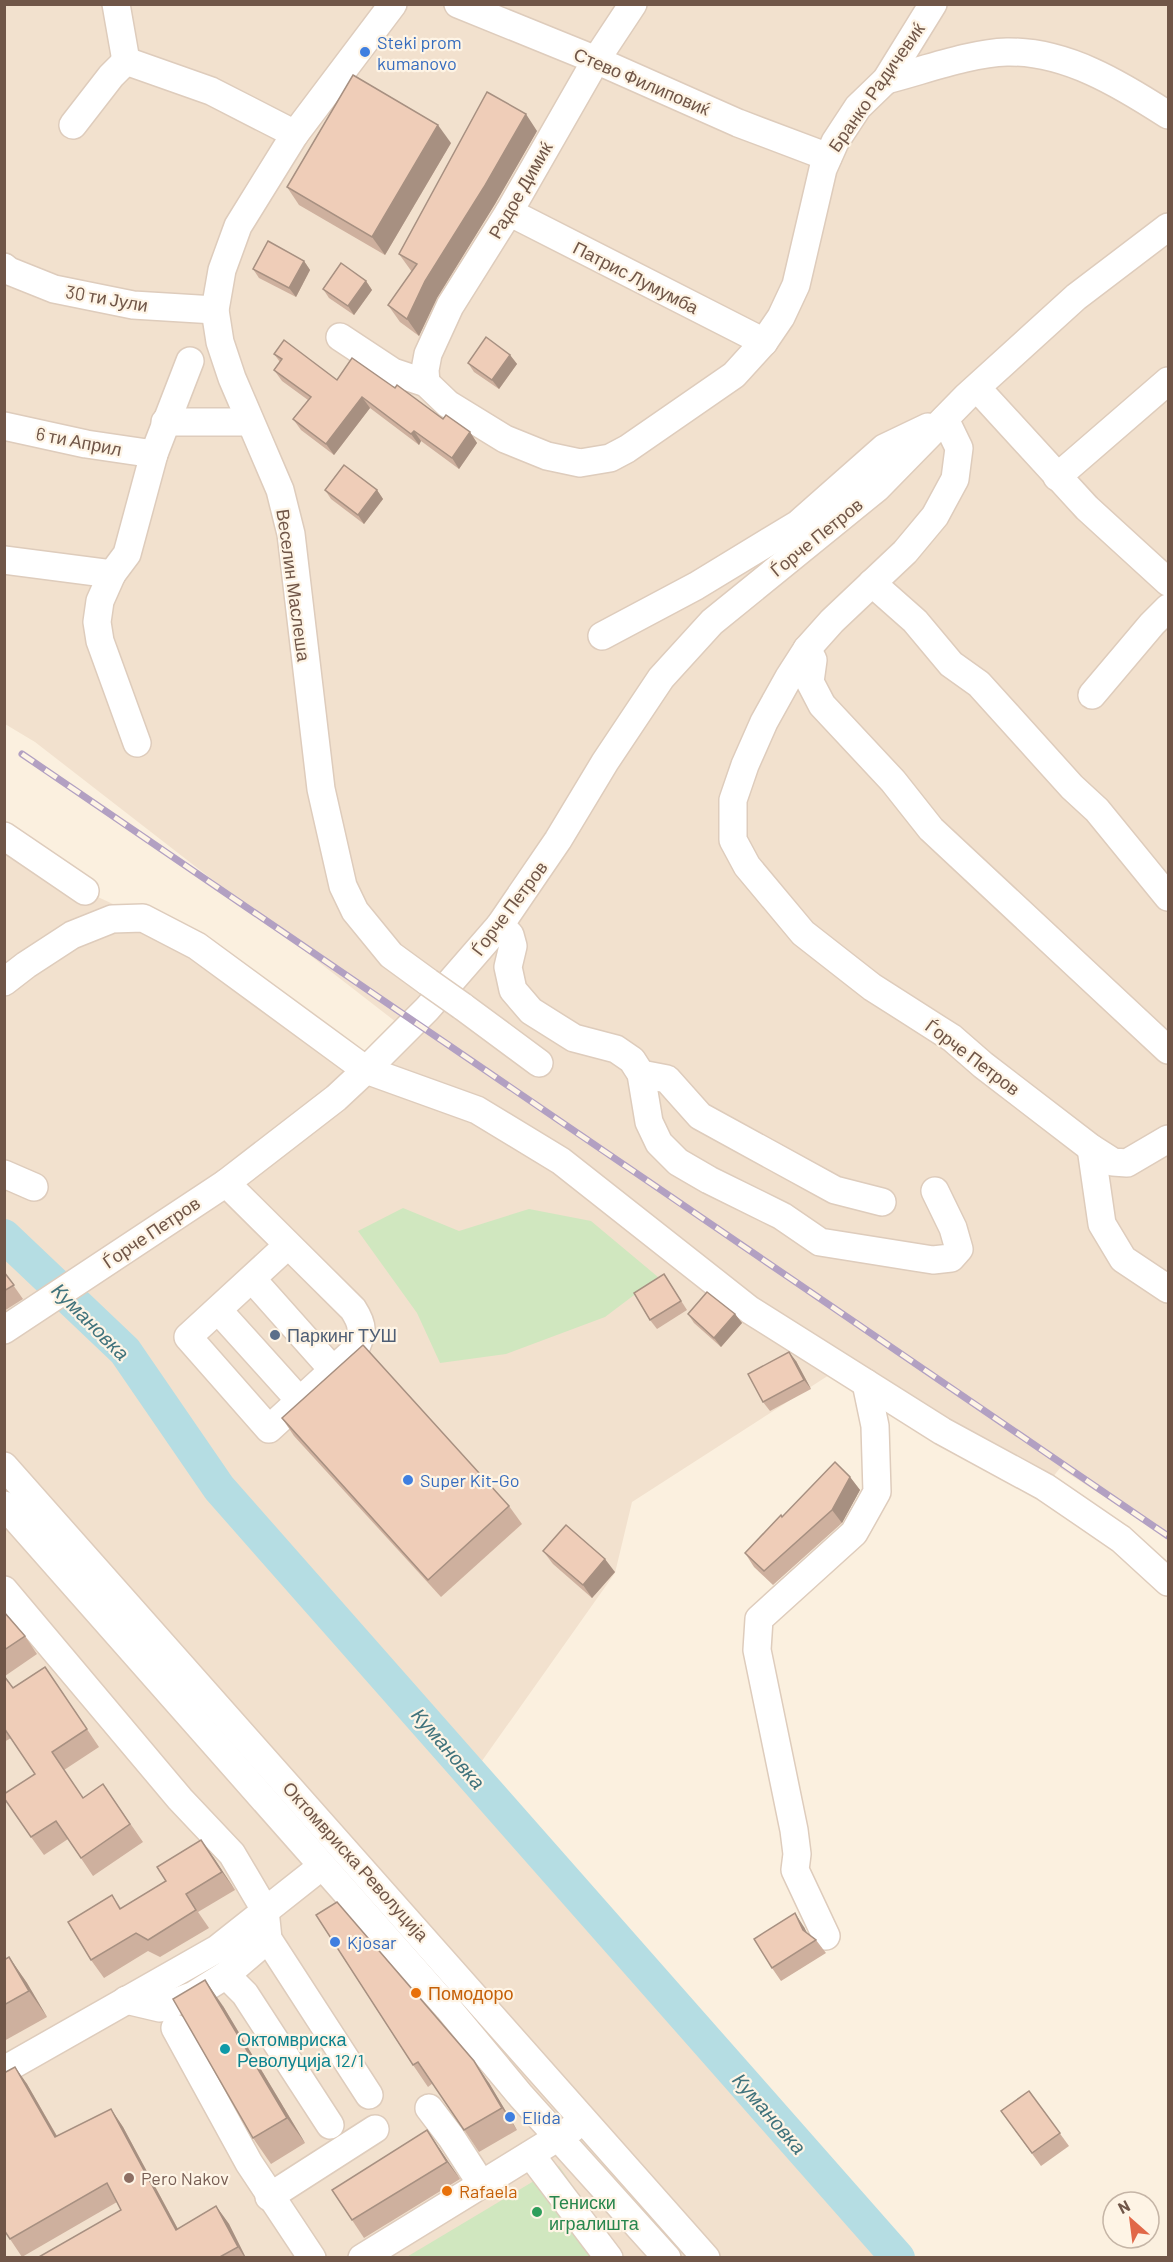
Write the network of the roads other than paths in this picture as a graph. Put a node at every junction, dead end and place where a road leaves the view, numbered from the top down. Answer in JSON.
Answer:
{"nodes":[{"id":1,"x":116,"y":4,"type":"edge"},
{"id":2,"x":393,"y":4,"type":"edge"},
{"id":3,"x":458,"y":4,"type":"edge"},
{"id":4,"x":633,"y":4,"type":"edge"},
{"id":5,"x":933,"y":4,"type":"edge"},
{"id":6,"x":596,"y":60,"type":"junction"},
{"id":7,"x":126,"y":61,"type":"junction"},
{"id":8,"x":886,"y":80,"type":"junction"},
{"id":9,"x":1168,"y":115,"type":"edge"},
{"id":10,"x":73,"y":125,"type":"dead end"},
{"id":11,"x":295,"y":134,"type":"junction"},
{"id":12,"x":828,"y":157,"type":"junction"},
{"id":13,"x":509,"y":212,"type":"junction"},
{"id":14,"x":1168,"y":227,"type":"edge"},
{"id":15,"x":4,"y":267,"type":"edge"},
{"id":16,"x":215,"y":310,"type":"junction"},
{"id":17,"x":340,"y":337,"type":"dead end"},
{"id":18,"x":764,"y":342,"type":"junction"},
{"id":19,"x":190,"y":361,"type":"dead end"},
{"id":20,"x":1168,"y":381,"type":"edge"},
{"id":21,"x":426,"y":383,"type":"junction"},
{"id":22,"x":977,"y":388,"type":"junction"},
{"id":23,"x":945,"y":419,"type":"junction"},
{"id":24,"x":165,"y":422,"type":"junction"},
{"id":25,"x":250,"y":422,"type":"junction"},
{"id":26,"x":4,"y":426,"type":"edge"},
{"id":27,"x":154,"y":454,"type":"junction"},
{"id":28,"x":1057,"y":477,"type":"junction"},
{"id":29,"x":4,"y":560,"type":"edge"},
{"id":30,"x":112,"y":574,"type":"junction"},
{"id":31,"x":1168,"y":582,"type":"edge"},
{"id":32,"x":872,"y":583,"type":"junction"},
{"id":33,"x":1168,"y":608,"type":"edge"},
{"id":34,"x":602,"y":636,"type":"dead end"},
{"id":35,"x":807,"y":650,"type":"junction"},
{"id":36,"x":1092,"y":695,"type":"dead end"},
{"id":37,"x":137,"y":743,"type":"dead end"},
{"id":38,"x":4,"y":836,"type":"edge"},
{"id":39,"x":85,"y":891,"type":"dead end"},
{"id":40,"x":1168,"y":897,"type":"edge"},
{"id":41,"x":500,"y":925,"type":"junction"},
{"id":42,"x":4,"y":982,"type":"edge"},
{"id":43,"x":1168,"y":1050,"type":"edge"},
{"id":44,"x":539,"y":1063,"type":"dead end"},
{"id":45,"x":366,"y":1070,"type":"junction"},
{"id":46,"x":640,"y":1074,"type":"junction"},
{"id":47,"x":1168,"y":1139,"type":"edge"},
{"id":48,"x":1091,"y":1148,"type":"junction"},
{"id":49,"x":4,"y":1174,"type":"edge"},
{"id":50,"x":226,"y":1183,"type":"junction"},
{"id":51,"x":34,"y":1187,"type":"dead end"},
{"id":52,"x":935,"y":1191,"type":"dead end"},
{"id":53,"x":882,"y":1202,"type":"dead end"},
{"id":54,"x":287,"y":1246,"type":"junction"},
{"id":55,"x":252,"y":1279,"type":"junction"},
{"id":56,"x":1168,"y":1289,"type":"edge"},
{"id":57,"x":218,"y":1310,"type":"junction"},
{"id":58,"x":4,"y":1330,"type":"edge"},
{"id":59,"x":333,"y":1370,"type":"junction"},
{"id":60,"x":866,"y":1383,"type":"junction"},
{"id":61,"x":300,"y":1401,"type":"junction"},
{"id":62,"x":4,"y":1466,"type":"edge"},
{"id":63,"x":4,"y":1505,"type":"edge"},
{"id":64,"x":1168,"y":1582,"type":"edge"},
{"id":65,"x":4,"y":1590,"type":"edge"},
{"id":66,"x":322,"y":1866,"type":"junction"},
{"id":67,"x":265,"y":1910,"type":"junction"},
{"id":68,"x":826,"y":1935,"type":"dead end"},
{"id":69,"x":268,"y":1939,"type":"junction"},
{"id":70,"x":226,"y":1975,"type":"junction"},
{"id":71,"x":126,"y":2000,"type":"junction"},
{"id":72,"x":175,"y":2028,"type":"edge"},
{"id":73,"x":4,"y":2070,"type":"edge"},
{"id":74,"x":369,"y":2096,"type":"dead end"},
{"id":75,"x":429,"y":2108,"type":"dead end"},
{"id":76,"x":584,"y":2121,"type":"junction"},
{"id":77,"x":330,"y":2125,"type":"dead end"},
{"id":78,"x":375,"y":2129,"type":"dead end"},
{"id":79,"x":559,"y":2137,"type":"junction"},
{"id":80,"x":531,"y":2155,"type":"junction"},
{"id":81,"x":482,"y":2185,"type":"junction"},
{"id":82,"x":269,"y":2197,"type":"junction"},
{"id":83,"x":312,"y":2258,"type":"edge"},
{"id":84,"x":362,"y":2258,"type":"edge"},
{"id":85,"x":609,"y":2258,"type":"edge"},
{"id":86,"x":666,"y":2258,"type":"edge"},
{"id":87,"x":706,"y":2258,"type":"edge"}],
"edges":[{"from":1,"to":7,"type":"street"},
{"from":2,"to":11,"type":"street","name":"Веселин Маслеша"},
{"from":3,"to":6,"type":"street","name":"Стево Филиповиќ"},
{"from":4,"to":6,"type":"street","name":"Радое Димиќ"},
{"from":5,"to":8,"type":"street","name":"Бранко Радичевиќ"},
{"from":6,"to":12,"type":"street","name":"Стево Филиповиќ"},
{"from":6,"to":13,"type":"street","name":"Радое Димиќ"},
{"from":7,"to":10,"type":"street"},
{"from":7,"to":11,"type":"street"},
{"from":8,"to":9,"type":"street"},
{"from":8,"to":12,"type":"street","name":"Бранко Радичевиќ"},
{"from":11,"to":16,"type":"street","name":"Веселин Маслеша"},
{"from":12,"to":18,"type":"street","name":"Бранко Радичевиќ"},
{"from":13,"to":18,"type":"street","name":"Патрис Лумумба"},
{"from":13,"to":21,"type":"street","name":"Радое Димиќ"},
{"from":14,"to":22,"type":"street","name":"Ѓорче Петров"},
{"from":15,"to":16,"type":"street","name":"30 ти Јули"},
{"from":16,"to":25,"type":"street","name":"Веселин Маслеша"},
{"from":17,"to":21,"type":"street"},
{"from":18,"to":21,"type":"street","name":"Бранко Радичевиќ"},
{"from":19,"to":24,"type":"street"},
{"from":20,"to":28,"type":"street"},
{"from":22,"to":23,"type":"street","name":"Ѓорче Петров"},
{"from":22,"to":28,"type":"street"},
{"from":23,"to":32,"type":"street","name":"Ѓорче Петров"},
{"from":23,"to":34,"type":"street"},
{"from":23,"to":41,"type":"street","name":"Ѓорче Петров"},
{"from":24,"to":25,"type":"street"},
{"from":24,"to":27,"type":"street"},
{"from":25,"to":44,"type":"street","name":"Веселин Маслеша","bridge":true},
{"from":26,"to":27,"type":"street","name":"6 ти Април"},
{"from":27,"to":30,"type":"street"},
{"from":28,"to":31,"type":"street"},
{"from":29,"to":30,"type":"street"},
{"from":30,"to":37,"type":"street"},
{"from":32,"to":35,"type":"street","name":"Ѓорче Петров"},
{"from":32,"to":40,"type":"street"},
{"from":33,"to":36,"type":"street"},
{"from":35,"to":43,"type":"street"},
{"from":35,"to":48,"type":"street","name":"Ѓорче Петров"},
{"from":38,"to":39,"type":"street"},
{"from":41,"to":45,"type":"street","name":"Ѓорче Петров"},
{"from":41,"to":46,"type":"street"},
{"from":42,"to":45,"type":"street"},
{"from":45,"to":50,"type":"street","name":"Ѓорче Петров"},
{"from":45,"to":60,"type":"street"},
{"from":46,"to":52,"type":"street"},
{"from":46,"to":53,"type":"street"},
{"from":47,"to":48,"type":"street","name":"Ѓорче Петров"},
{"from":48,"to":56,"type":"street"},
{"from":49,"to":51,"type":"street"},
{"from":50,"to":54,"type":"street"},
{"from":50,"to":58,"type":"street","name":"Ѓорче Петров"},
{"from":54,"to":55,"type":"street"},
{"from":54,"to":59,"type":"street"},
{"from":55,"to":57,"type":"street"},
{"from":55,"to":59,"type":"street"},
{"from":57,"to":61,"type":"street"},
{"from":57,"to":61,"type":"street"},
{"from":59,"to":61,"type":"street"},
{"from":60,"to":64,"type":"street"},
{"from":60,"to":68,"type":"street"},
{"from":62,"to":76,"type":"street","name":"Октомвриска Револуција"},
{"from":63,"to":66,"type":"street","name":"Октомвриска Револуција"},
{"from":65,"to":67,"type":"street"},
{"from":66,"to":67,"type":"street","name":"Октомвриска Револуција"},
{"from":66,"to":79,"type":"street","name":"Октомвриска Револуција"},
{"from":67,"to":69,"type":"street"},
{"from":67,"to":71,"type":"street","name":"Октомвриска Револуција"},
{"from":69,"to":70,"type":"street"},
{"from":69,"to":74,"type":"street"},
{"from":70,"to":71,"type":"street"},
{"from":70,"to":77,"type":"street"},
{"from":71,"to":73,"type":"street","name":"Октомвриска Револуција"},
{"from":72,"to":82,"type":"street"},
{"from":75,"to":81,"type":"street"},
{"from":76,"to":79,"type":"street"},
{"from":76,"to":87,"type":"street","name":"Октомвриска Револуција"},
{"from":78,"to":82,"type":"street"},
{"from":79,"to":80,"type":"street"},
{"from":79,"to":86,"type":"street","name":"Октомвриска Револуција"},
{"from":80,"to":81,"type":"street"},
{"from":80,"to":85,"type":"street"},
{"from":81,"to":84,"type":"street"},
{"from":82,"to":83,"type":"street"}]}
